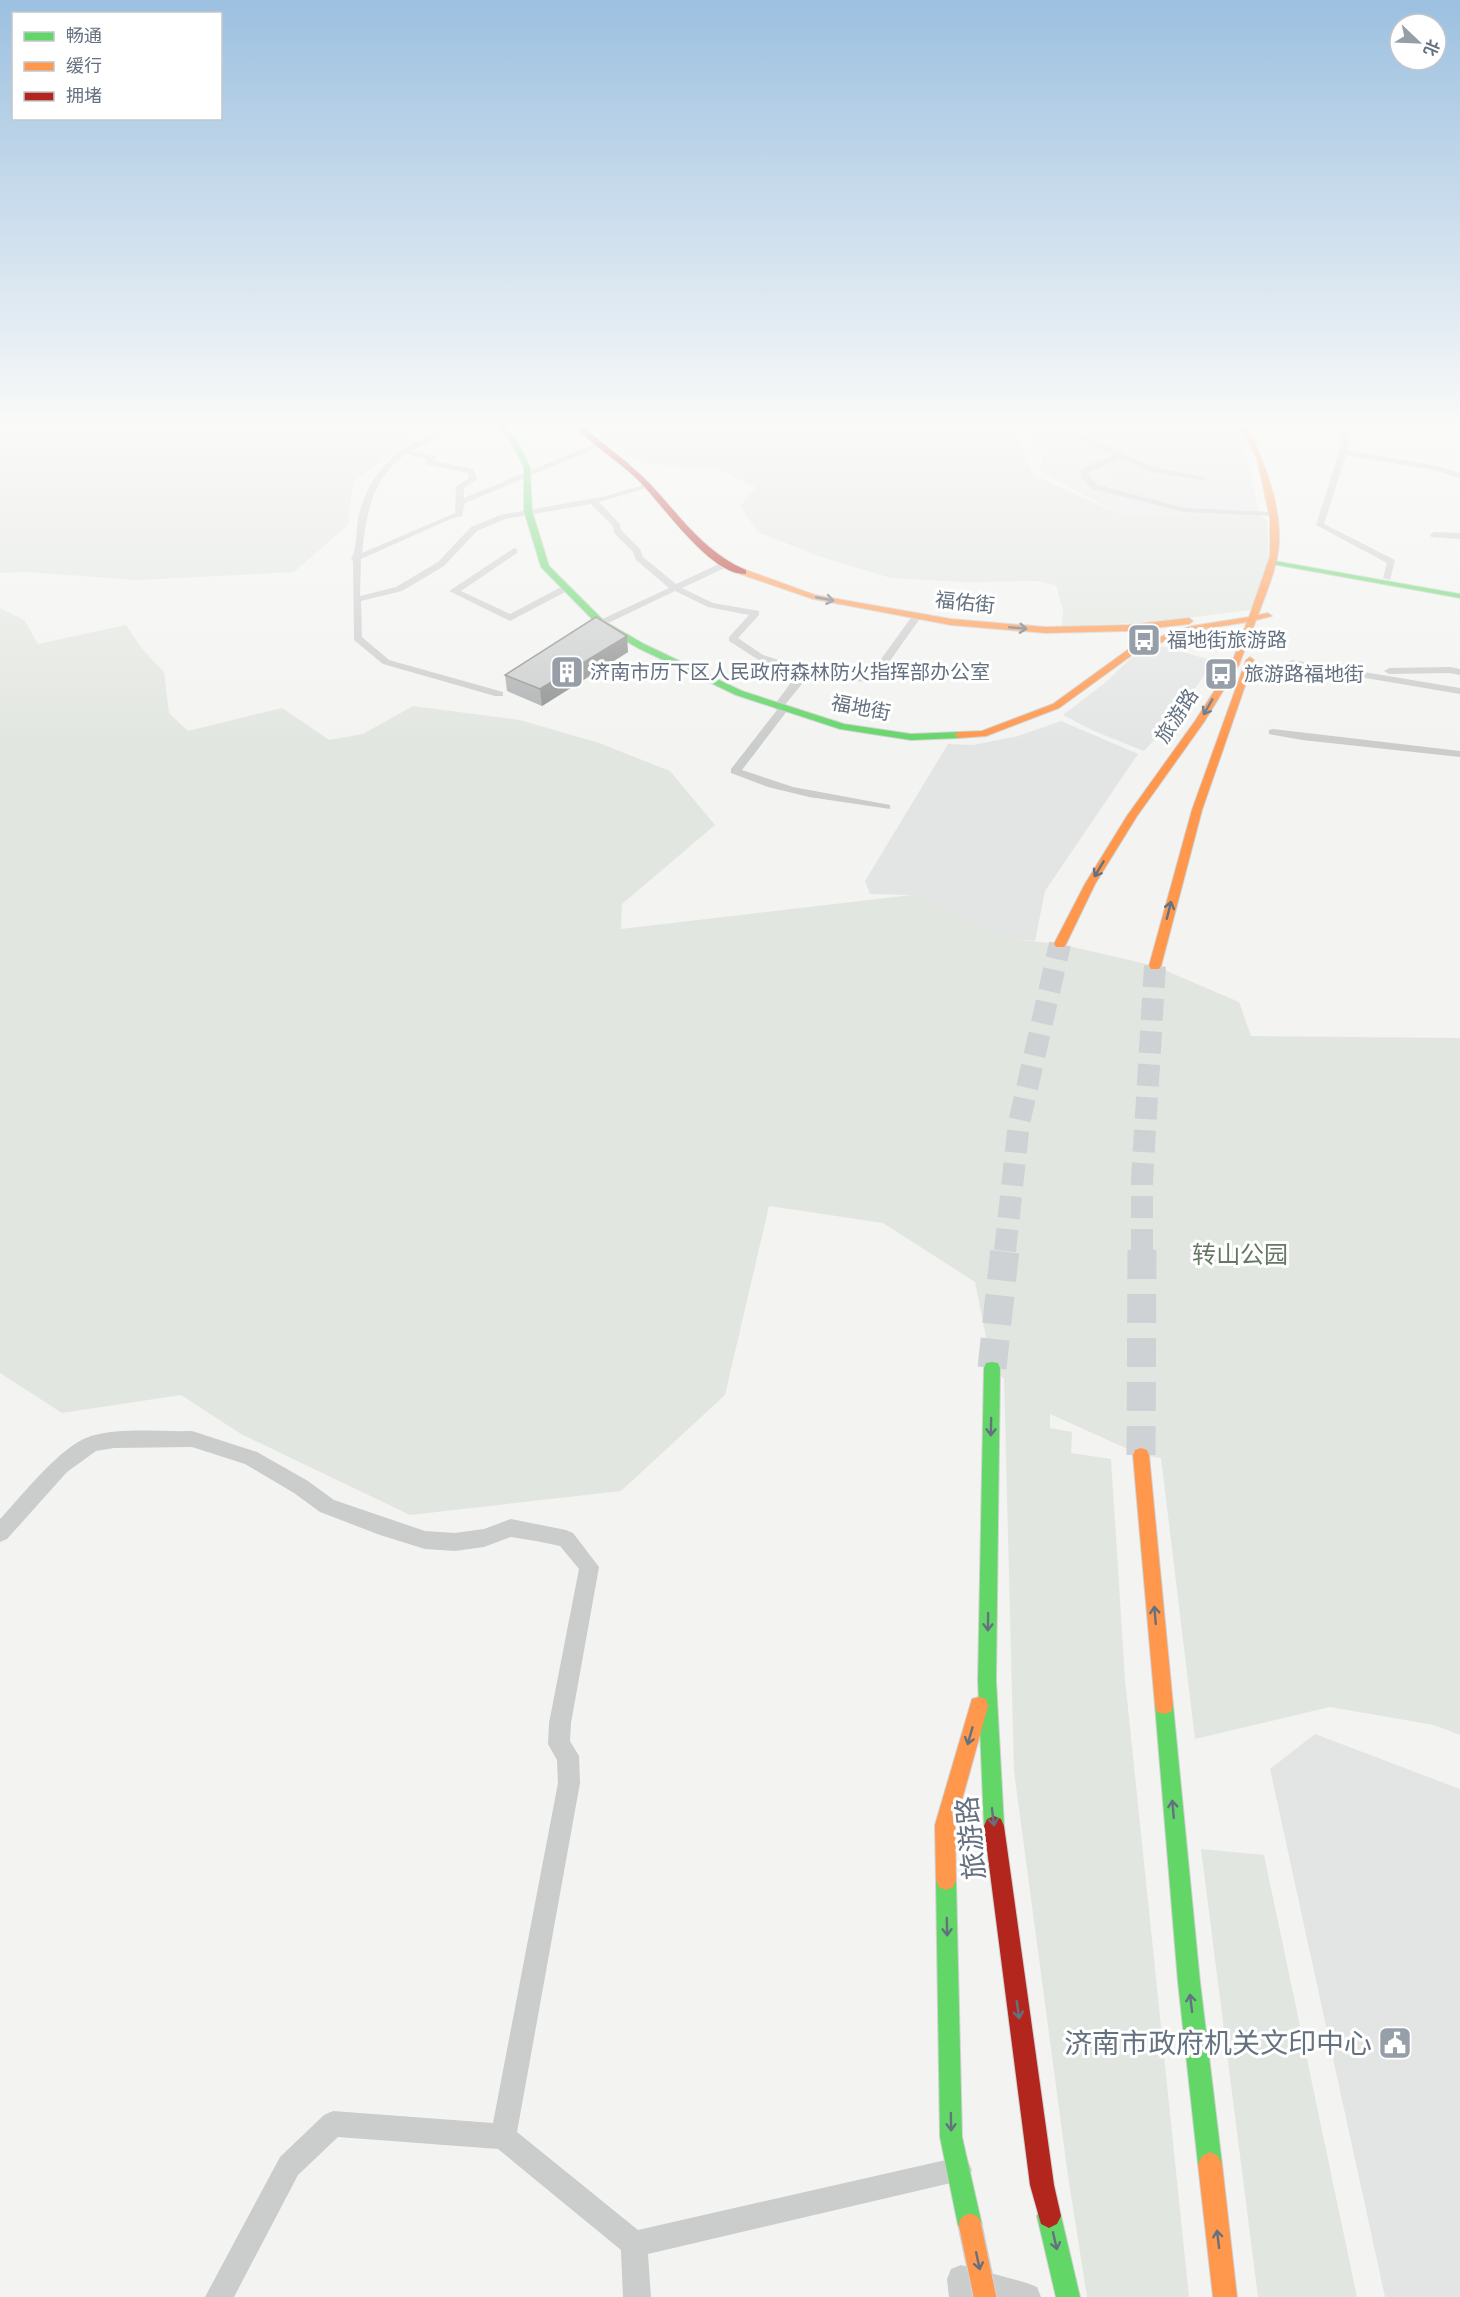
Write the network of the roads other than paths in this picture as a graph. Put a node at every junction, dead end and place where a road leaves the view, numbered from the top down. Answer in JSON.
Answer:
{"nodes":[{"id":1,"x":361,"y":532,"type":"edge"},
{"id":2,"x":415,"y":532,"type":"edge"},
{"id":3,"x":471,"y":532,"type":"edge"},
{"id":4,"x":534,"y":532,"type":"edge"},
{"id":5,"x":618,"y":532,"type":"edge"},
{"id":6,"x":687,"y":532,"type":"edge"},
{"id":7,"x":1275,"y":532,"type":"edge"},
{"id":8,"x":1281,"y":532,"type":"edge"},
{"id":9,"x":1334,"y":532,"type":"edge"},
{"id":10,"x":1434,"y":535,"type":"dead end"},
{"id":11,"x":1460,"y":536,"type":"edge"},
{"id":12,"x":514,"y":551,"type":"dead end"},
{"id":13,"x":355,"y":560,"type":"junction"},
{"id":14,"x":1278,"y":560,"type":"junction"},
{"id":15,"x":724,"y":565,"type":"junction"},
{"id":16,"x":1387,"y":578,"type":"junction"},
{"id":17,"x":566,"y":588,"type":"junction"},
{"id":18,"x":675,"y":588,"type":"junction"},
{"id":19,"x":1460,"y":594,"type":"edge"},
{"id":20,"x":358,"y":599,"type":"junction"},
{"id":21,"x":1258,"y":616,"type":"junction"},
{"id":22,"x":916,"y":617,"type":"junction"},
{"id":23,"x":601,"y":623,"type":"junction"},
{"id":24,"x":1292,"y":663,"type":"dead end"},
{"id":25,"x":1353,"y":672,"type":"junction"},
{"id":26,"x":1460,"y":672,"type":"edge"},
{"id":27,"x":803,"y":676,"type":"junction"},
{"id":28,"x":1460,"y":691,"type":"edge"},
{"id":29,"x":499,"y":694,"type":"dead end"},
{"id":30,"x":781,"y":708,"type":"junction"},
{"id":31,"x":1273,"y":732,"type":"dead end"},
{"id":32,"x":1460,"y":754,"type":"edge"},
{"id":33,"x":886,"y":807,"type":"dead end"},
{"id":34,"x":1060,"y":944,"type":"tunnel mouth"},
{"id":35,"x":1155,"y":966,"type":"tunnel mouth"},
{"id":36,"x":992,"y":1368,"type":"tunnel mouth"},
{"id":37,"x":1141,"y":1455,"type":"tunnel mouth"},
{"id":38,"x":0,"y":1533,"type":"edge"},
{"id":39,"x":987,"y":1680,"type":"junction"},
{"id":40,"x":503,"y":2137,"type":"junction"},
{"id":41,"x":958,"y":2170,"type":"junction"},
{"id":42,"x":634,"y":2244,"type":"junction"},
{"id":43,"x":219,"y":2297,"type":"edge"},
{"id":44,"x":637,"y":2297,"type":"edge"},
{"id":45,"x":963,"y":2297,"type":"edge"},
{"id":46,"x":985,"y":2297,"type":"edge"},
{"id":47,"x":1027,"y":2297,"type":"edge"},
{"id":48,"x":1068,"y":2297,"type":"edge"},
{"id":49,"x":1225,"y":2297,"type":"edge"}],
"edges":[{"from":1,"to":13,"type":"street"},
{"from":2,"to":13,"type":"street"},
{"from":3,"to":20,"type":"street"},
{"from":4,"to":17,"type":"main road","name":"福地街"},
{"from":5,"to":18,"type":"street"},
{"from":6,"to":15,"type":"main road","name":"福佑街"},
{"from":7,"to":14,"type":"main road","name":"旅游路"},
{"from":8,"to":14,"type":"main road","name":"旅游路"},
{"from":9,"to":16,"type":"street"},
{"from":10,"to":11,"type":"street"},
{"from":12,"to":17,"type":"street"},
{"from":13,"to":20,"type":"street"},
{"from":14,"to":16,"type":"main road"},
{"from":14,"to":19,"type":"main road"},
{"from":14,"to":21,"type":"main road","name":"旅游路"},
{"from":15,"to":18,"type":"street"},
{"from":15,"to":22,"type":"main road","name":"福佑街","one_way":true},
{"from":16,"to":19,"type":"main road"},
{"from":17,"to":23,"type":"main road","name":"福地街"},
{"from":18,"to":23,"type":"street"},
{"from":18,"to":27,"type":"street"},
{"from":20,"to":29,"type":"street"},
{"from":22,"to":21,"type":"main road","name":"福佑街","one_way":true},
{"from":21,"to":30,"type":"main road","name":"福地街"},
{"from":21,"to":34,"type":"main road","name":"旅游路","one_way":true},
{"from":35,"to":21,"type":"main road","name":"旅游路","one_way":true},
{"from":22,"to":27,"type":"street"},
{"from":23,"to":30,"type":"main road","name":"福地街"},
{"from":24,"to":25,"type":"street"},
{"from":25,"to":26,"type":"street"},
{"from":25,"to":28,"type":"street"},
{"from":27,"to":30,"type":"street"},
{"from":30,"to":33,"type":"street"},
{"from":31,"to":32,"type":"street"},
{"from":36,"to":39,"type":"main road","name":"旅游路","one_way":true},
{"from":49,"to":37,"type":"main road","one_way":true},
{"from":38,"to":40,"type":"street"},
{"from":39,"to":41,"type":"main road","one_way":true},
{"from":39,"to":48,"type":"main road","name":"旅游路","one_way":true},
{"from":40,"to":42,"type":"street"},
{"from":40,"to":43,"type":"street"},
{"from":41,"to":42,"type":"street"},
{"from":41,"to":46,"type":"main road","one_way":true,"bridge":true},
{"from":42,"to":44,"type":"street"},
{"from":45,"to":47,"type":"street"}]}
